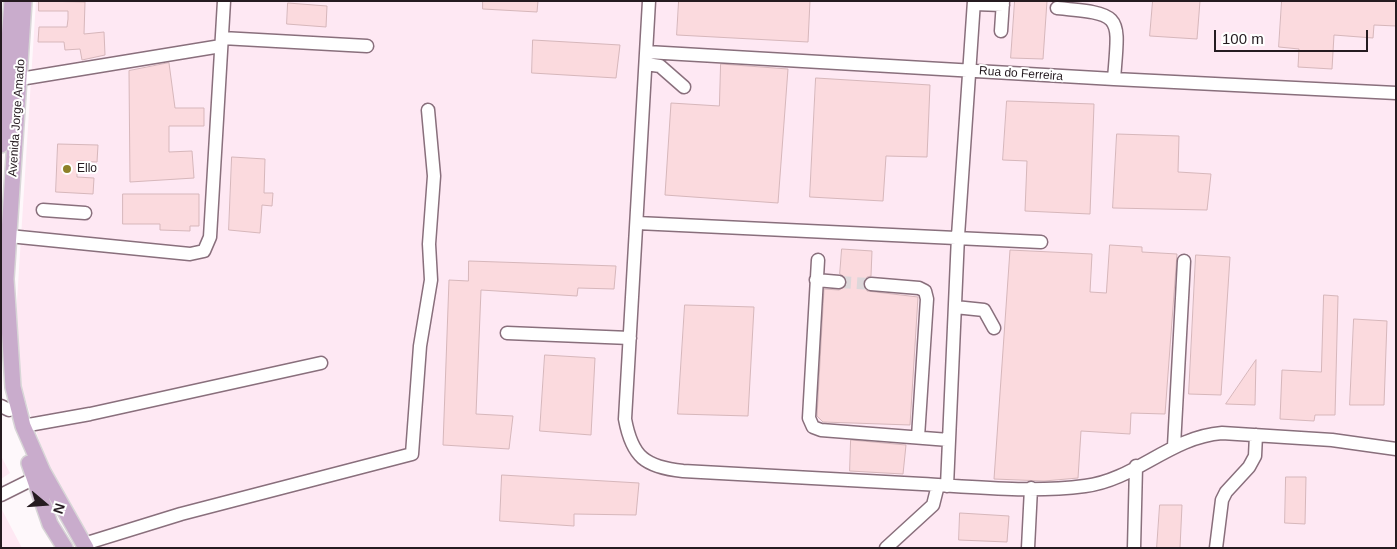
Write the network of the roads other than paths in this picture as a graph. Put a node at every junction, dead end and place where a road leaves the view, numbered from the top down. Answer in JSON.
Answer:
{"nodes":[{"id":1,"x":12,"y":1,"type":"edge"},
{"id":2,"x":24,"y":1,"type":"edge"},
{"id":3,"x":224,"y":1,"type":"edge"},
{"id":4,"x":649,"y":1,"type":"edge"},
{"id":5,"x":974,"y":3,"type":"edge"},
{"id":6,"x":1003,"y":3,"type":"edge"},
{"id":7,"x":1057,"y":8,"type":"dead end"},
{"id":8,"x":1001,"y":31,"type":"dead end"},
{"id":9,"x":222,"y":42,"type":"junction"},
{"id":10,"x":367,"y":46,"type":"dead end"},
{"id":11,"x":647,"y":58,"type":"junction"},
{"id":12,"x":970,"y":70,"type":"junction"},
{"id":13,"x":1114,"y":80,"type":"junction"},
{"id":14,"x":9,"y":83,"type":"edge"},
{"id":15,"x":684,"y":87,"type":"dead end"},
{"id":16,"x":1396,"y":93,"type":"edge"},
{"id":17,"x":428,"y":110,"type":"dead end"},
{"id":18,"x":1,"y":145,"type":"edge"},
{"id":19,"x":43,"y":210,"type":"dead end"},
{"id":20,"x":85,"y":213,"type":"dead end"},
{"id":21,"x":637,"y":222,"type":"junction"},
{"id":22,"x":9,"y":236,"type":"junction"},
{"id":23,"x":958,"y":236,"type":"junction"},
{"id":24,"x":1041,"y":242,"type":"dead end"},
{"id":25,"x":818,"y":260,"type":"dead end"},
{"id":26,"x":1184,"y":261,"type":"dead end"},
{"id":27,"x":816,"y":280,"type":"junction"},
{"id":28,"x":839,"y":282,"type":"tunnel mouth"},
{"id":29,"x":872,"y":284,"type":"tunnel mouth"},
{"id":30,"x":955,"y":307,"type":"junction"},
{"id":31,"x":994,"y":328,"type":"dead end"},
{"id":32,"x":507,"y":333,"type":"dead end"},
{"id":33,"x":630,"y":338,"type":"junction"},
{"id":34,"x":1,"y":361,"type":"edge"},
{"id":35,"x":321,"y":362,"type":"dead end"},
{"id":36,"x":5,"y":408,"type":"edge"},
{"id":37,"x":23,"y":426,"type":"junction"},
{"id":38,"x":1256,"y":435,"type":"junction"},
{"id":39,"x":918,"y":437,"type":"junction"},
{"id":40,"x":949,"y":440,"type":"junction"},
{"id":41,"x":1174,"y":446,"type":"junction"},
{"id":42,"x":1396,"y":449,"type":"edge"},
{"id":43,"x":1136,"y":466,"type":"junction"},
{"id":44,"x":35,"y":478,"type":"junction"},
{"id":45,"x":942,"y":486,"type":"junction"},
{"id":46,"x":1032,"y":488,"type":"junction"},
{"id":47,"x":1,"y":495,"type":"edge"},
{"id":48,"x":85,"y":546,"type":"edge"},
{"id":49,"x":65,"y":548,"type":"edge"},
{"id":50,"x":886,"y":548,"type":"edge"},
{"id":51,"x":1028,"y":548,"type":"edge"},
{"id":52,"x":1134,"y":548,"type":"edge"},
{"id":53,"x":1216,"y":548,"type":"edge"}],
"edges":[{"from":1,"to":14,"type":"main road","name":"Avenida Jorge Amado"},
{"from":2,"to":14,"type":"main road","name":"Avenida Jorge Amado"},
{"from":3,"to":9,"type":"street"},
{"from":4,"to":11,"type":"street"},
{"from":5,"to":6,"type":"street"},
{"from":5,"to":12,"type":"street"},
{"from":6,"to":8,"type":"street"},
{"from":7,"to":13,"type":"street"},
{"from":9,"to":10,"type":"street"},
{"from":9,"to":14,"type":"street"},
{"from":9,"to":22,"type":"street"},
{"from":11,"to":12,"type":"street","name":"Rua do Ferreira"},
{"from":11,"to":15,"type":"street"},
{"from":11,"to":21,"type":"street"},
{"from":12,"to":13,"type":"street","name":"Rua do Ferreira"},
{"from":12,"to":23,"type":"street"},
{"from":13,"to":16,"type":"street","name":"Rua do Ferreira"},
{"from":14,"to":18,"type":"main road","name":"Avenida Jorge Amado"},
{"from":14,"to":22,"type":"main road","name":"Avenida Jorge Amado"},
{"from":17,"to":48,"type":"street"},
{"from":19,"to":20,"type":"street"},
{"from":21,"to":23,"type":"street"},
{"from":21,"to":33,"type":"street"},
{"from":22,"to":37,"type":"main road","name":"Avenida Jorge Amado"},
{"from":23,"to":24,"type":"street"},
{"from":23,"to":30,"type":"street"},
{"from":25,"to":27,"type":"street"},
{"from":26,"to":41,"type":"street"},
{"from":27,"to":28,"type":"street"},
{"from":27,"to":39,"type":"street"},
{"from":29,"to":39,"type":"street"},
{"from":30,"to":31,"type":"street"},
{"from":30,"to":40,"type":"street"},
{"from":32,"to":33,"type":"street"},
{"from":33,"to":45,"type":"street"},
{"from":34,"to":36,"type":"main road"},
{"from":35,"to":37,"type":"street"},
{"from":36,"to":44,"type":"main road"},
{"from":37,"to":48,"type":"main road","name":"Avenida Jorge Amado"},
{"from":38,"to":41,"type":"street"},
{"from":38,"to":42,"type":"street"},
{"from":38,"to":53,"type":"street"},
{"from":39,"to":40,"type":"street"},
{"from":40,"to":45,"type":"street"},
{"from":41,"to":43,"type":"street"},
{"from":43,"to":46,"type":"street"},
{"from":43,"to":52,"type":"street"},
{"from":44,"to":47,"type":"street"},
{"from":44,"to":49,"type":"main road"},
{"from":45,"to":46,"type":"street"},
{"from":45,"to":50,"type":"street"},
{"from":46,"to":51,"type":"street"}]}
